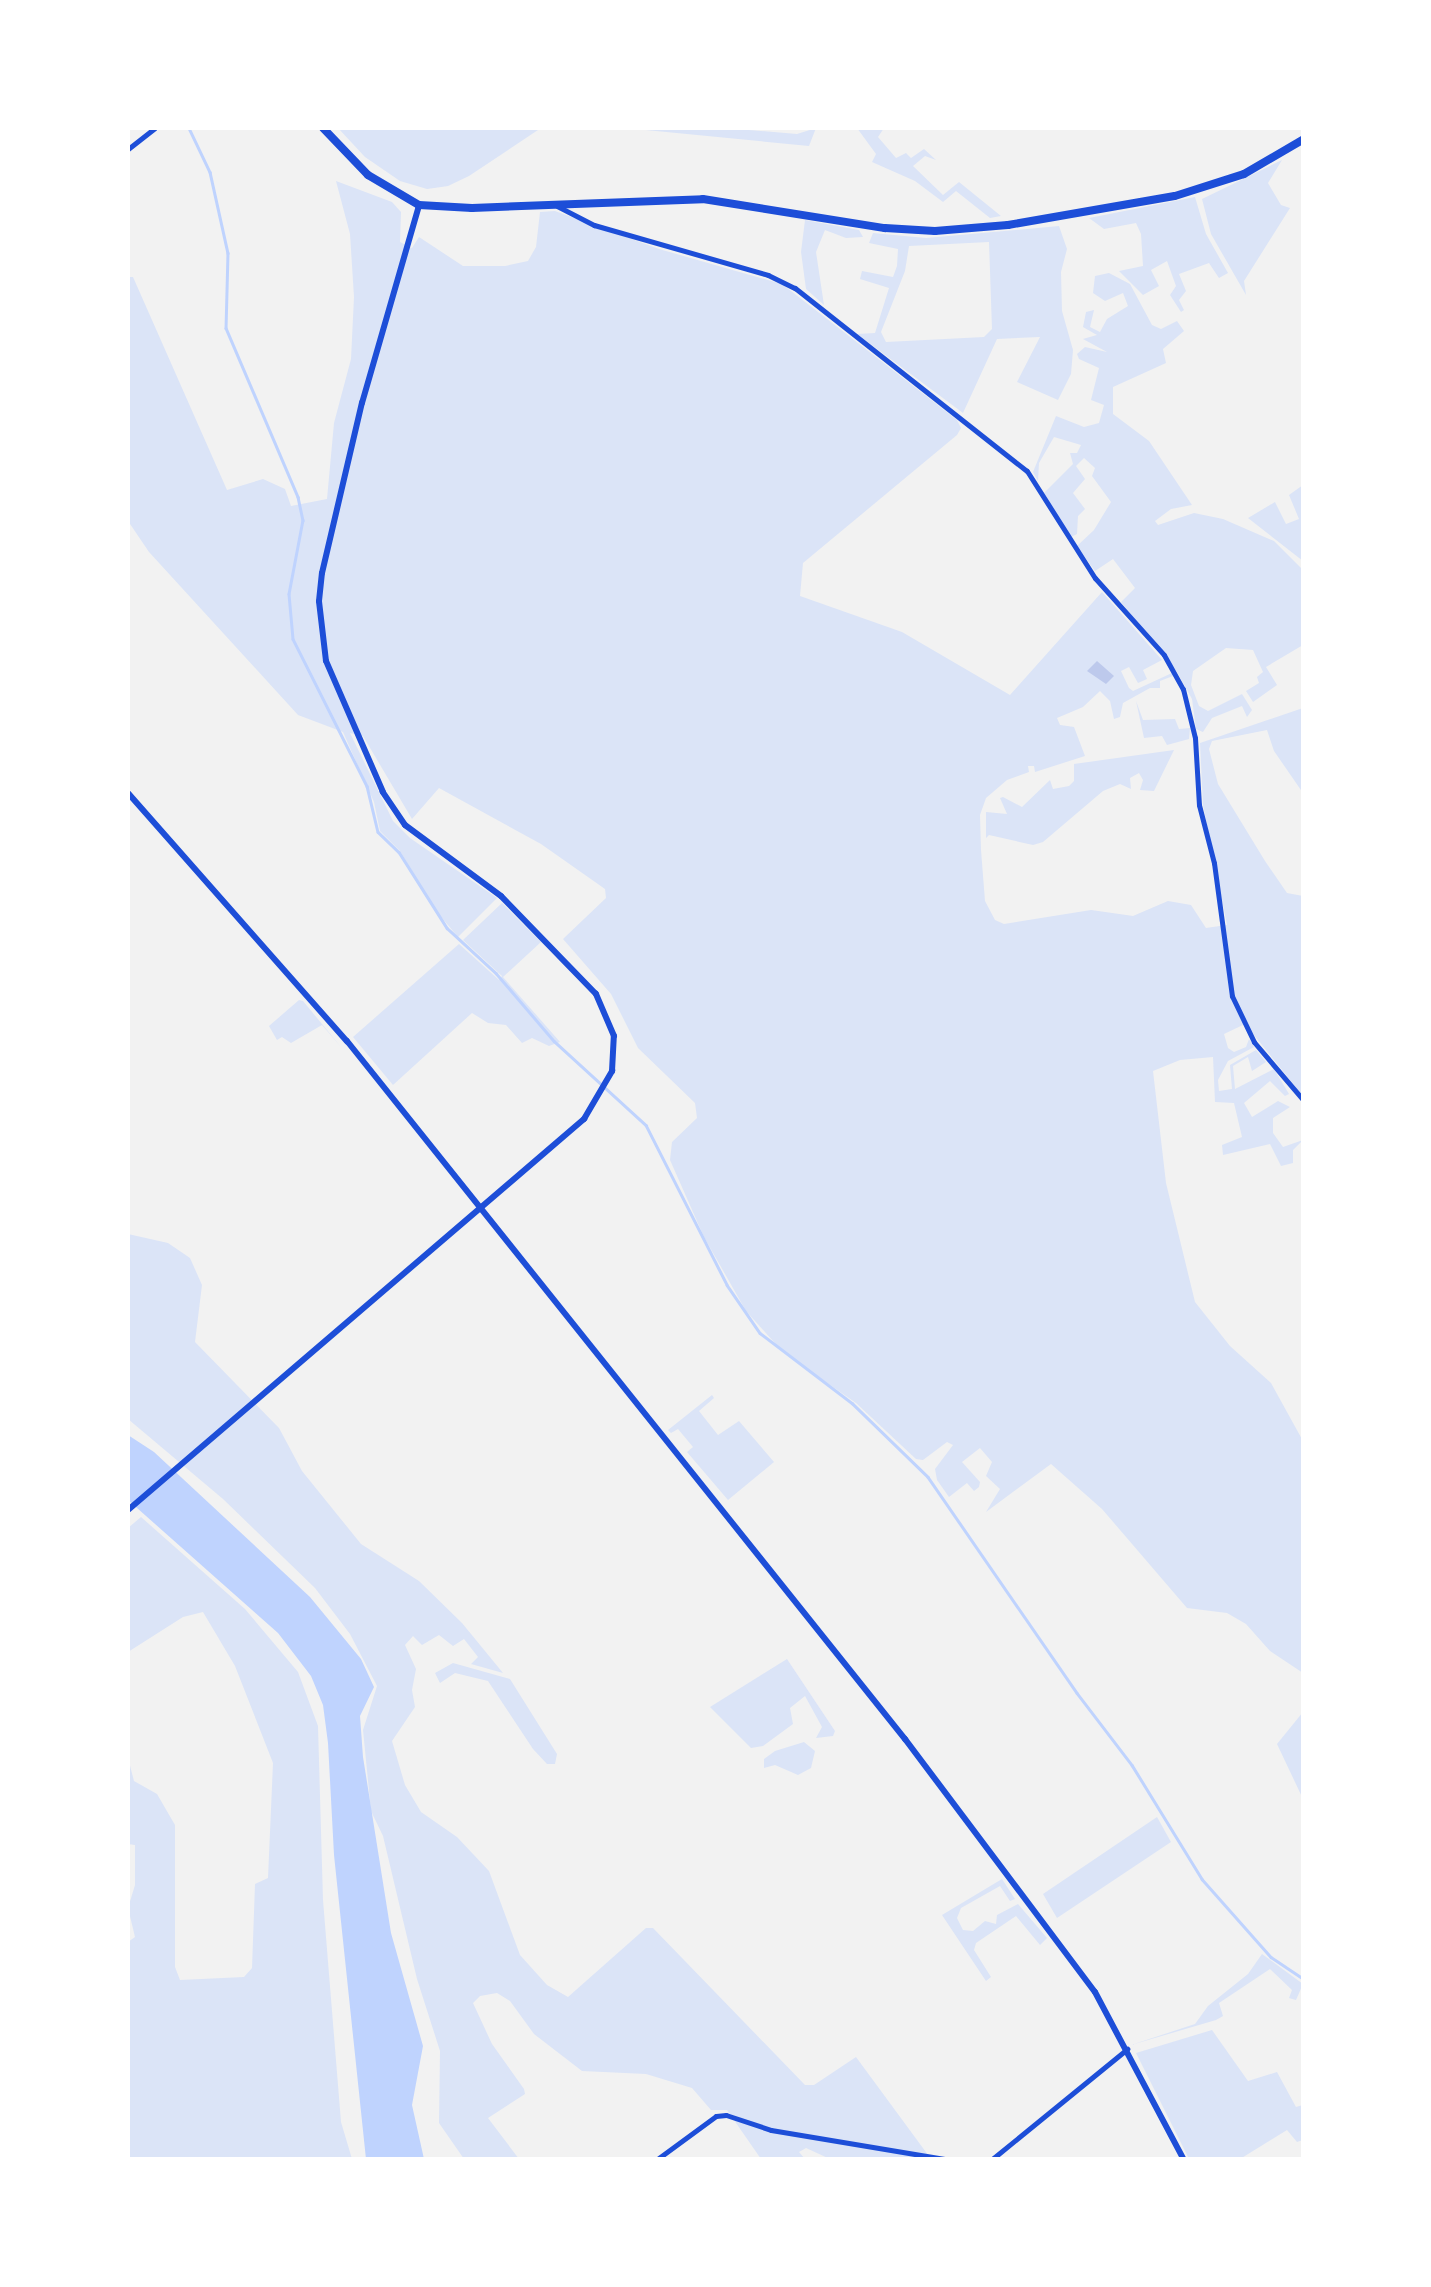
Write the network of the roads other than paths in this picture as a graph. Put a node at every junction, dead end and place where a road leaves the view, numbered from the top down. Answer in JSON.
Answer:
{"nodes":[{"id":1,"x":155,"y":128,"type":"edge"},
{"id":2,"x":323,"y":128,"type":"edge"},
{"id":3,"x":1304,"y":139,"type":"edge"},
{"id":4,"x":128,"y":149,"type":"edge"},
{"id":5,"x":552,"y":203,"type":"junction"},
{"id":6,"x":419,"y":206,"type":"junction"},
{"id":7,"x":128,"y":793,"type":"edge"},
{"id":8,"x":1304,"y":1101,"type":"edge"},
{"id":9,"x":479,"y":1209,"type":"junction"},
{"id":10,"x":128,"y":1510,"type":"edge"},
{"id":11,"x":1126,"y":2049,"type":"junction"},
{"id":12,"x":656,"y":2160,"type":"edge"},
{"id":13,"x":951,"y":2160,"type":"edge"},
{"id":14,"x":991,"y":2160,"type":"edge"},
{"id":15,"x":1184,"y":2160,"type":"edge"}],
"edges":[{"from":1,"to":4,"type":"street"},
{"from":2,"to":6,"type":"main road"},
{"from":3,"to":5,"type":"main road"},
{"from":5,"to":6,"type":"main road"},
{"from":5,"to":8,"type":"street"},
{"from":6,"to":9,"type":"street"},
{"from":7,"to":9,"type":"street"},
{"from":9,"to":10,"type":"street"},
{"from":9,"to":11,"type":"street"},
{"from":11,"to":14,"type":"street"},
{"from":11,"to":15,"type":"street"},
{"from":12,"to":13,"type":"street"}]}
